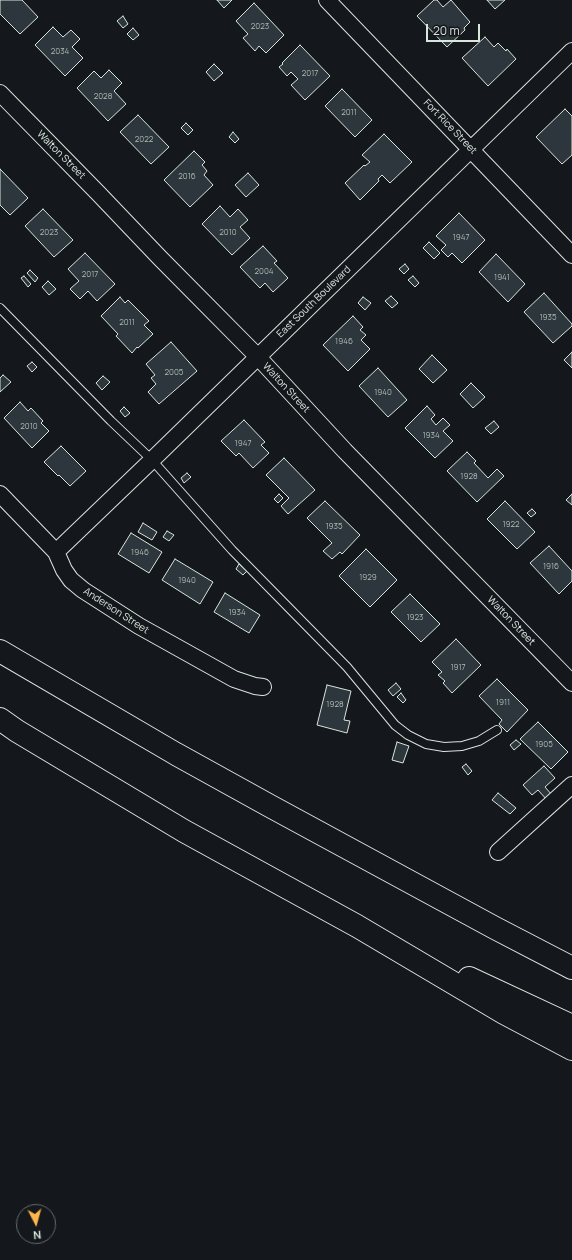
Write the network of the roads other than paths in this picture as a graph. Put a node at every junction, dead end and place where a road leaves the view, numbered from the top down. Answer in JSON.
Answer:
{"nodes":[{"id":1,"x":327,"y":0,"type":"edge"},
{"id":2,"x":572,"y":51,"type":"edge"},
{"id":3,"x":0,"y":93,"type":"edge"},
{"id":4,"x":471,"y":149,"type":"junction"},
{"id":5,"x":572,"y":255,"type":"edge"},
{"id":6,"x":0,"y":308,"type":"edge"},
{"id":7,"x":258,"y":357,"type":"junction"},
{"id":8,"x":152,"y":460,"type":"junction"},
{"id":9,"x":0,"y":494,"type":"edge"},
{"id":10,"x":56,"y":552,"type":"junction"},
{"id":11,"x":0,"y":651,"type":"edge"},
{"id":12,"x":572,"y":683,"type":"edge"},
{"id":13,"x":263,"y":687,"type":"dead end"},
{"id":14,"x":0,"y":719,"type":"edge"},
{"id":15,"x":496,"y":730,"type":"dead end"},
{"id":16,"x":572,"y":786,"type":"edge"},
{"id":17,"x":498,"y":852,"type":"dead end"},
{"id":18,"x":357,"y":926,"type":"junction"},
{"id":19,"x":495,"y":928,"type":"junction"},
{"id":20,"x":572,"y":956,"type":"edge"},
{"id":21,"x":572,"y":968,"type":"edge"},
{"id":22,"x":572,"y":1026,"type":"edge"},
{"id":23,"x":572,"y":1049,"type":"edge"}],
"edges":[{"from":1,"to":4,"type":"street","name":"Fort Rice Street"},
{"from":2,"to":4,"type":"street","name":"East South Boulevard"},
{"from":3,"to":7,"type":"street","name":"Walton Street"},
{"from":4,"to":5,"type":"street","name":"Fort Rice Street"},
{"from":4,"to":7,"type":"street","name":"East South Boulevard"},
{"from":6,"to":8,"type":"lane"},
{"from":7,"to":8,"type":"street","name":"East South Boulevard"},
{"from":7,"to":12,"type":"street","name":"Walton Street"},
{"from":8,"to":10,"type":"street","name":"East South Boulevard"},
{"from":8,"to":15,"type":"lane"},
{"from":9,"to":10,"type":"street","name":"Anderson Street"},
{"from":10,"to":13,"type":"street","name":"Anderson Street"},
{"from":11,"to":19,"type":"highway"},
{"from":14,"to":18,"type":"highway"},
{"from":16,"to":17,"type":"street"},
{"from":18,"to":22,"type":"highway"},
{"from":18,"to":23,"type":"highway"},
{"from":19,"to":20,"type":"highway"},
{"from":19,"to":21,"type":"highway"}]}
